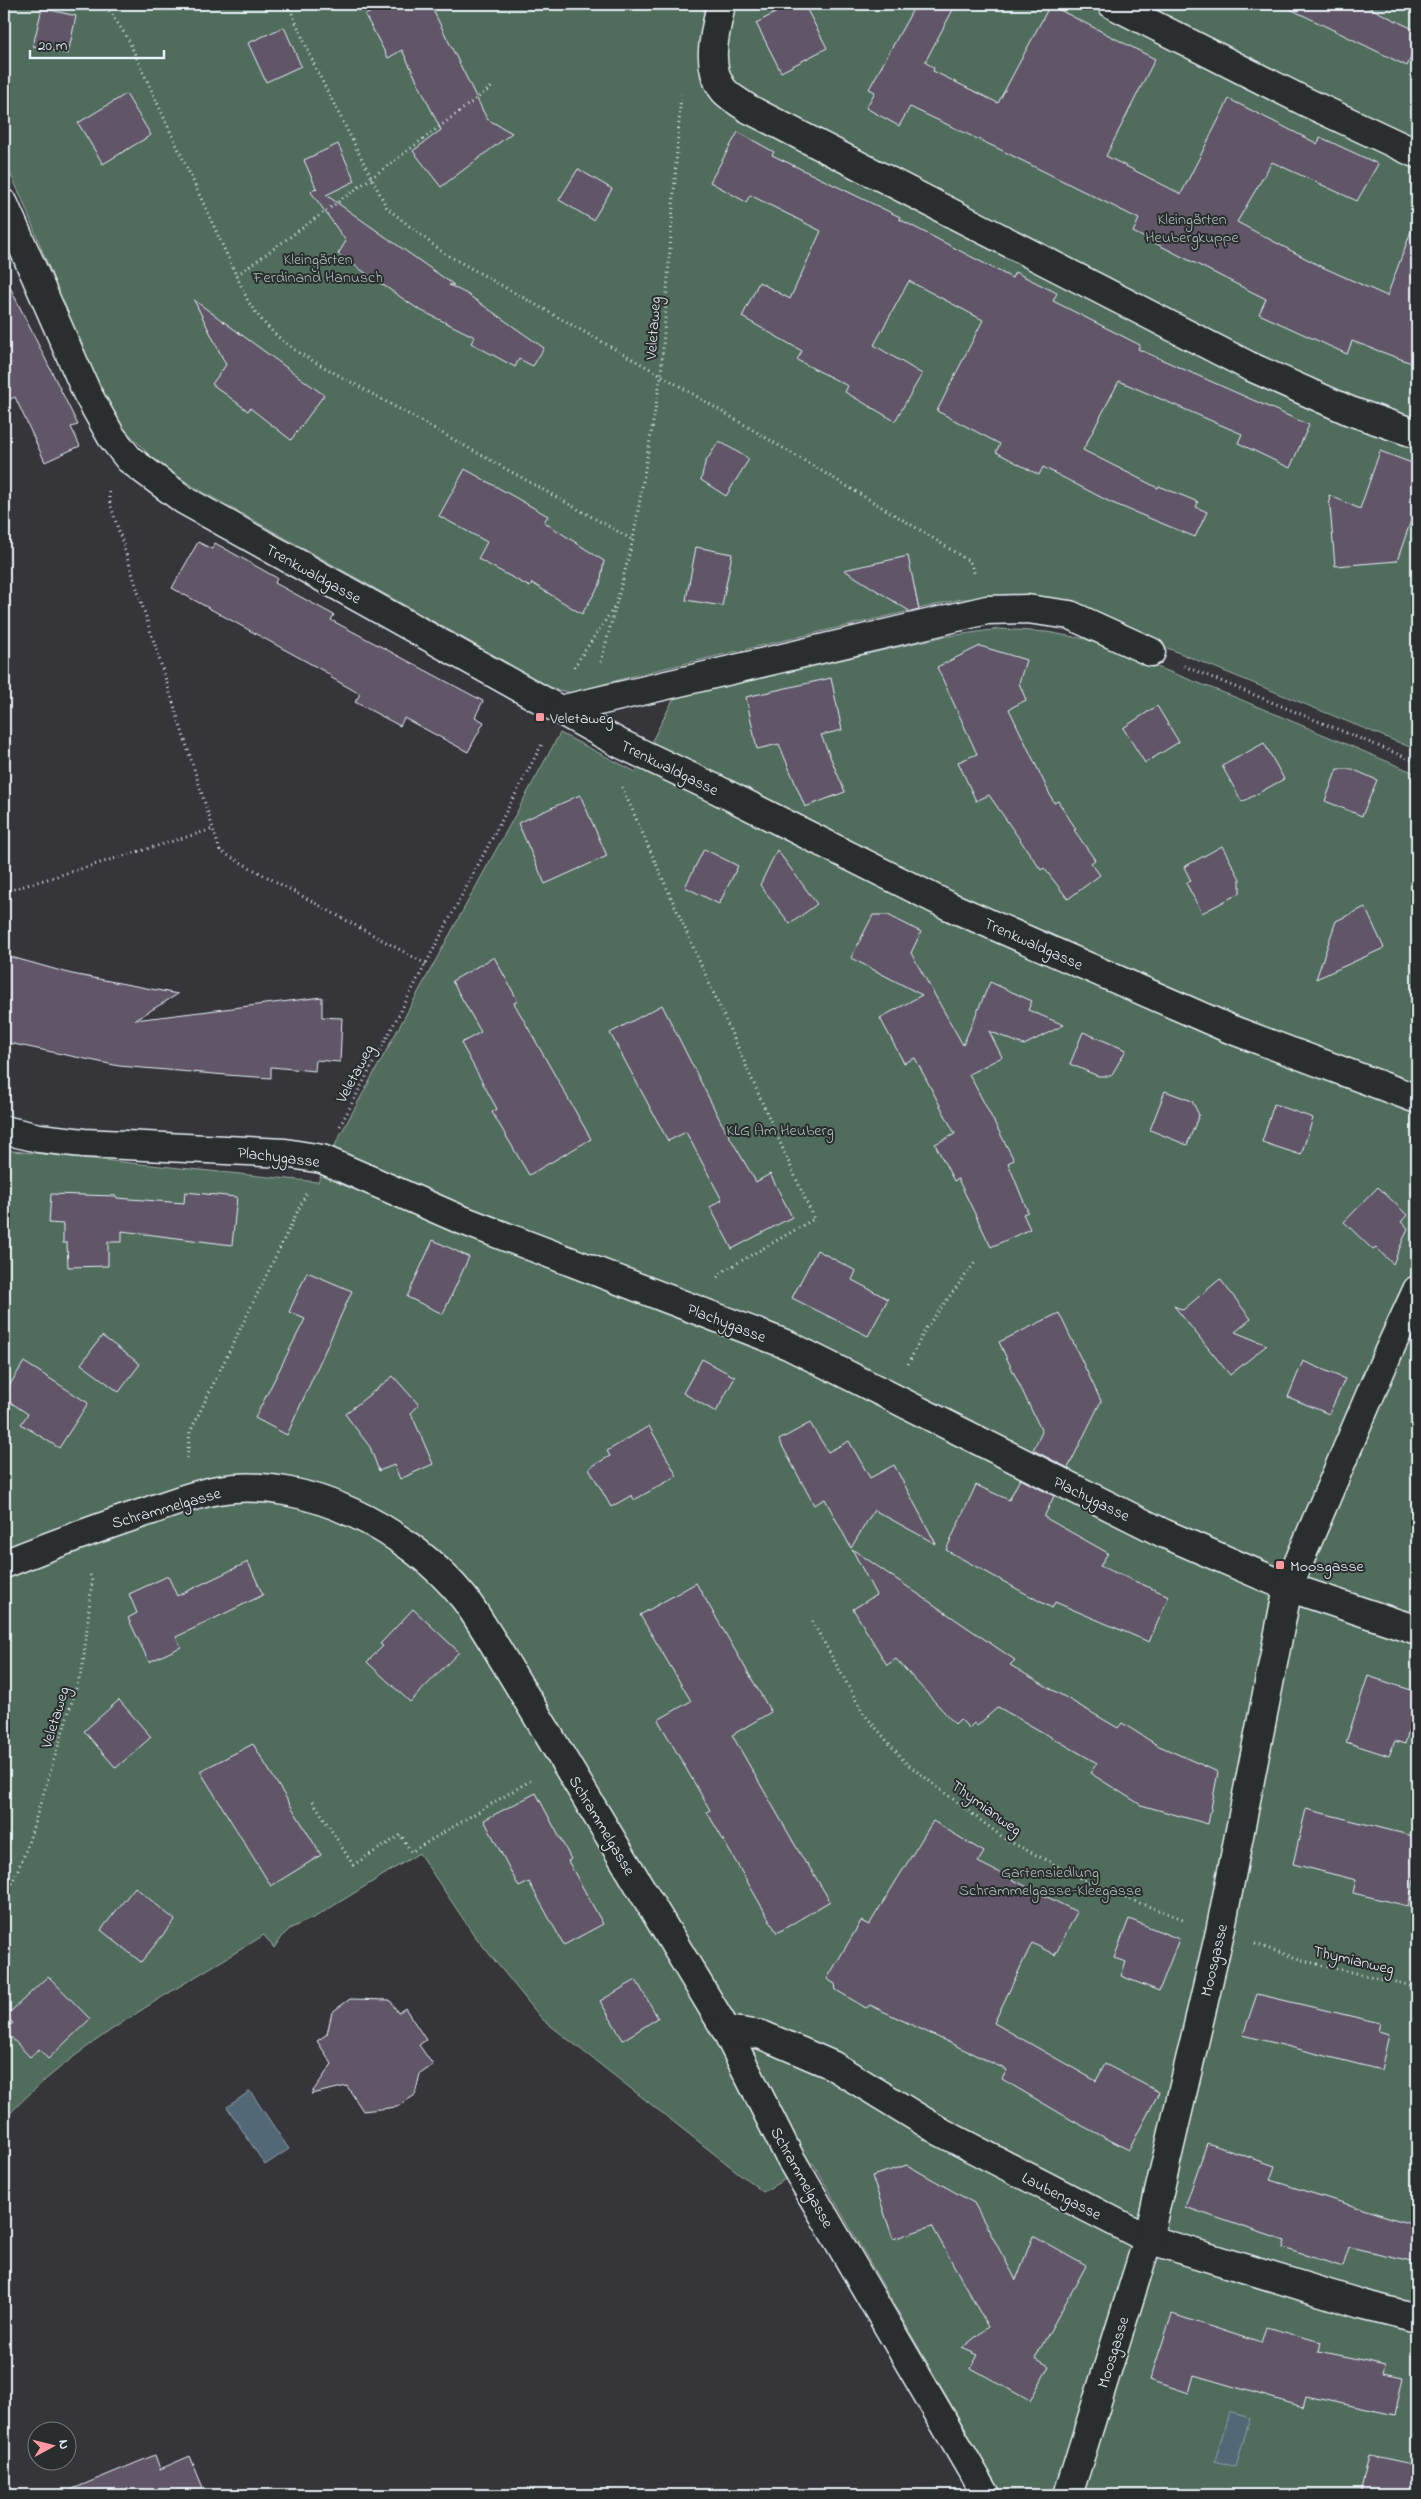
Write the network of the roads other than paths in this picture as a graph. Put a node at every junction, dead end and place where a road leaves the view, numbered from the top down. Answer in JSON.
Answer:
{"nodes":[{"id":1,"x":721,"y":4,"type":"edge"},
{"id":2,"x":1112,"y":4,"type":"edge"},
{"id":3,"x":1417,"y":154,"type":"edge"},
{"id":4,"x":4,"y":204,"type":"edge"},
{"id":5,"x":1417,"y":434,"type":"edge"},
{"id":6,"x":1151,"y":652,"type":"road end"},
{"id":7,"x":560,"y":710,"type":"junction"},
{"id":8,"x":1417,"y":1098,"type":"edge"},
{"id":9,"x":4,"y":1130,"type":"edge"},
{"id":10,"x":1417,"y":1290,"type":"edge"},
{"id":11,"x":4,"y":1564,"type":"edge"},
{"id":12,"x":1288,"y":1587,"type":"junction"},
{"id":13,"x":1417,"y":1630,"type":"edge"},
{"id":14,"x":726,"y":2030,"type":"junction"},
{"id":15,"x":1148,"y":2239,"type":"junction"},
{"id":16,"x":1417,"y":2318,"type":"edge"},
{"id":17,"x":986,"y":2495,"type":"edge"},
{"id":18,"x":1068,"y":2495,"type":"edge"}],
"edges":[{"from":1,"to":5,"type":"street"},
{"from":2,"to":3,"type":"street"},
{"from":4,"to":7,"type":"street","name":"Trenkwaldgasse"},
{"from":6,"to":7,"type":"street"},
{"from":7,"to":8,"type":"street","name":"Trenkwaldgasse"},
{"from":9,"to":12,"type":"street","name":"Plachygasse"},
{"from":10,"to":12,"type":"street","name":"Moosgasse"},
{"from":11,"to":14,"type":"street","name":"Schrammelgasse"},
{"from":12,"to":13,"type":"street","name":"Plachygasse"},
{"from":12,"to":15,"type":"street","name":"Moosgasse"},
{"from":14,"to":15,"type":"street","name":"Laubengasse"},
{"from":14,"to":17,"type":"street","name":"Schrammelgasse"},
{"from":15,"to":16,"type":"street","name":"Laubengasse"},
{"from":15,"to":18,"type":"street","name":"Moosgasse"}]}
